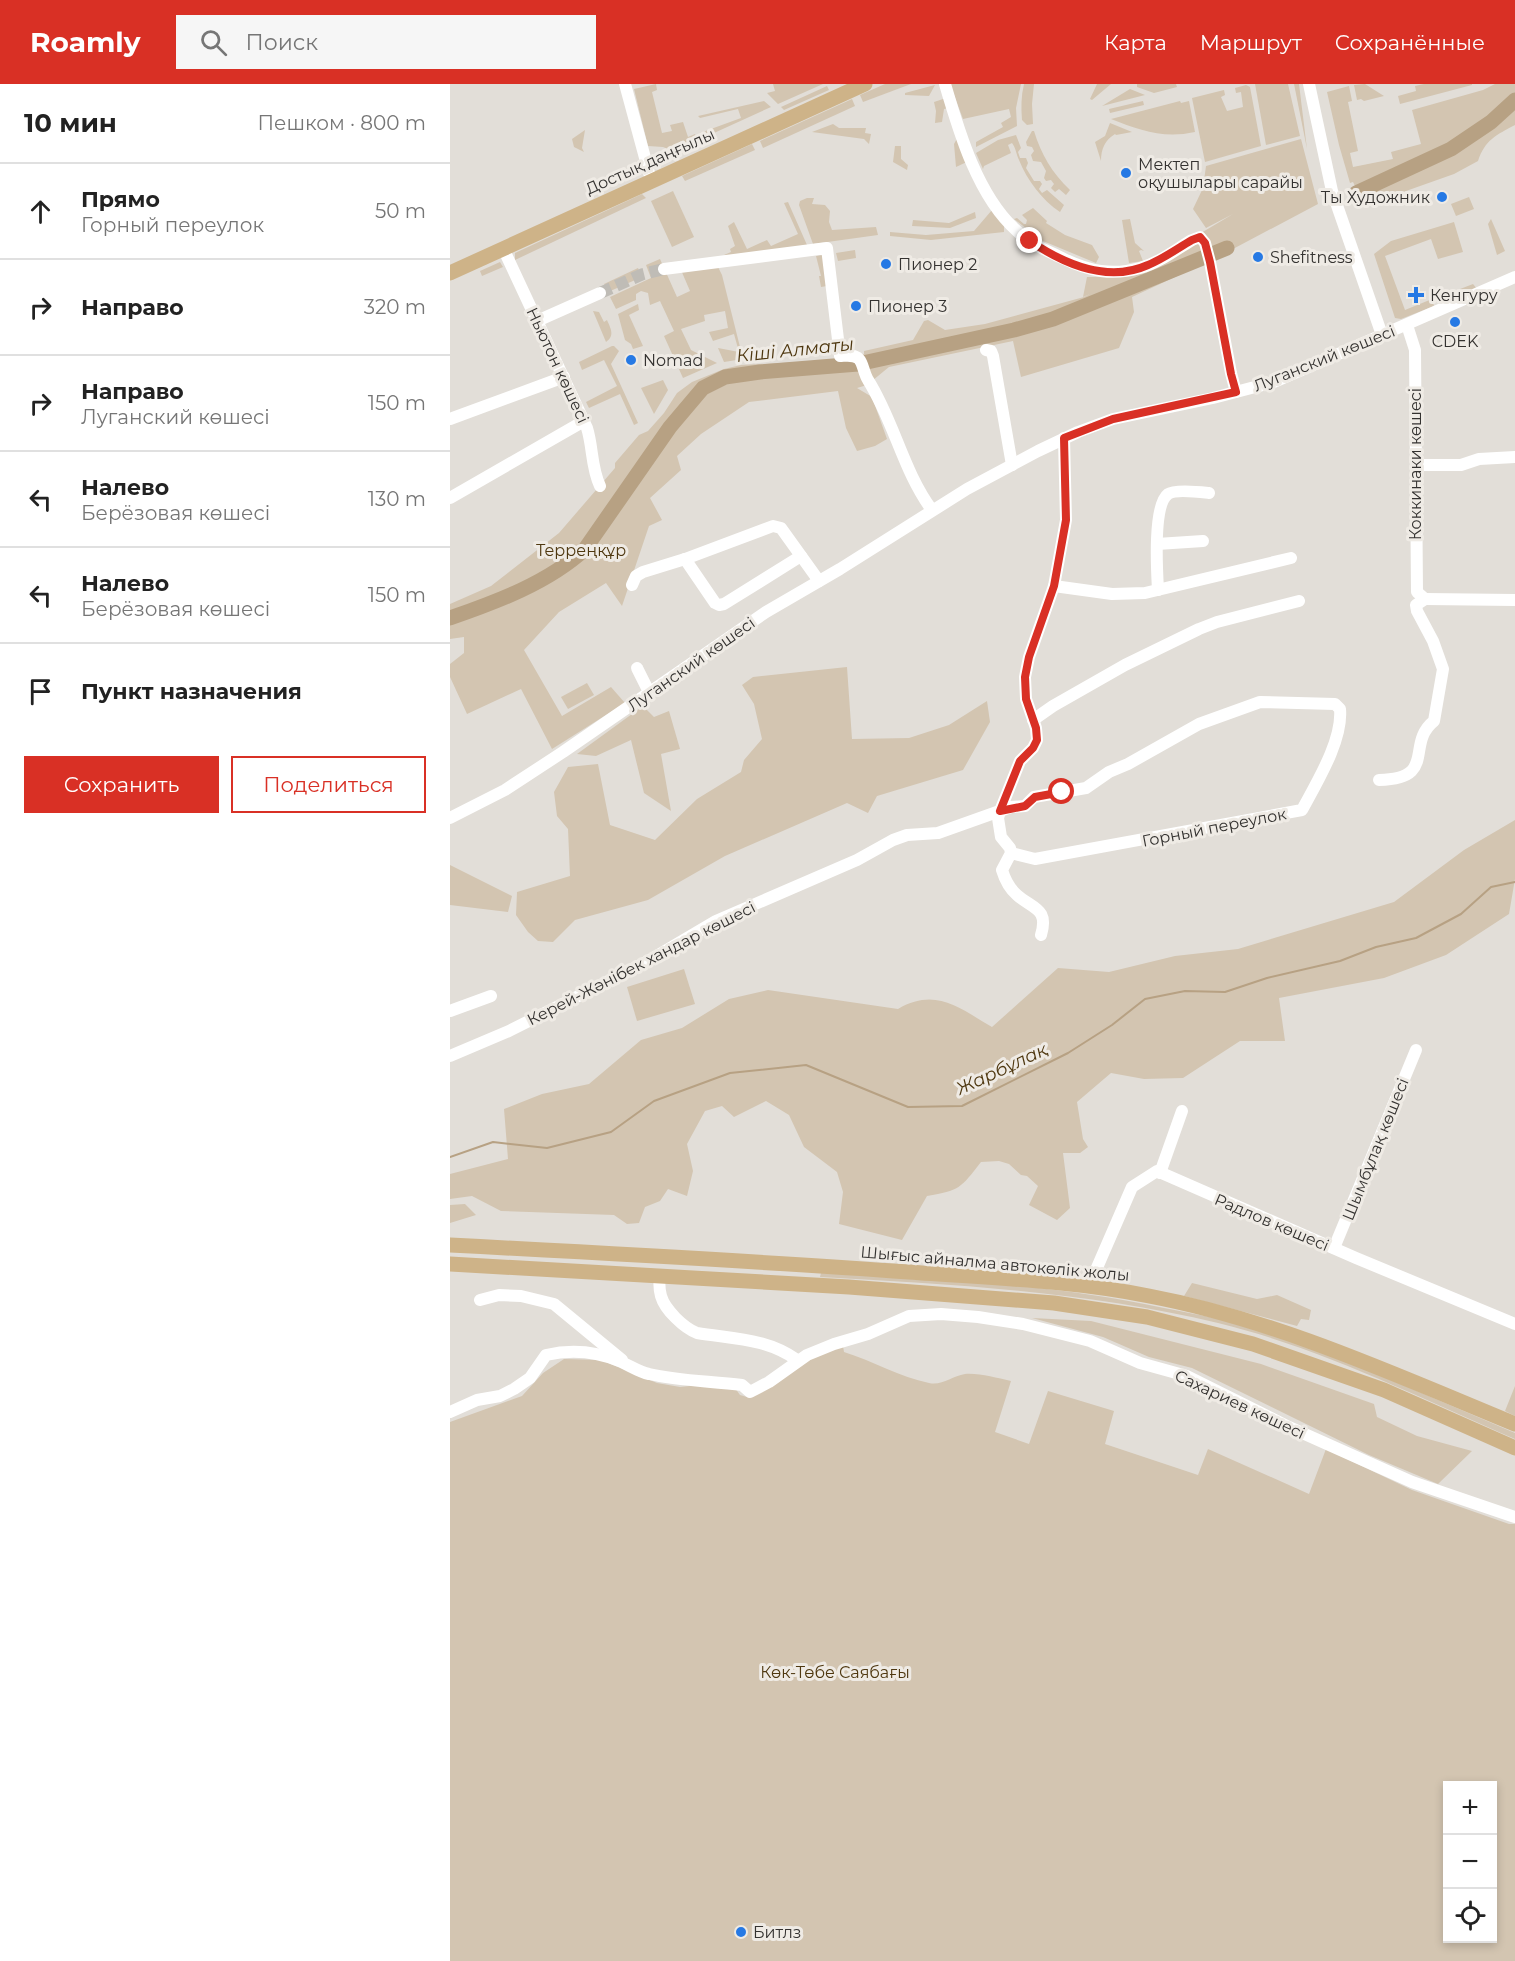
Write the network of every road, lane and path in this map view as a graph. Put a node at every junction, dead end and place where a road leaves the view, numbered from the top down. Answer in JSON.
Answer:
{"nodes":[{"id":1,"x":625,"y":84,"type":"edge"},
{"id":2,"x":864,"y":84,"type":"edge"},
{"id":3,"x":945,"y":84,"type":"edge"},
{"id":4,"x":1309,"y":84,"type":"edge"},
{"id":5,"x":651,"y":180,"type":"junction"},
{"id":6,"x":503,"y":248,"type":"junction"},
{"id":7,"x":664,"y":269,"type":"tunnel mouth"},
{"id":8,"x":450,"y":273,"type":"edge"},
{"id":9,"x":1515,"y":277,"type":"edge"},
{"id":10,"x":600,"y":293,"type":"tunnel mouth"},
{"id":11,"x":537,"y":321,"type":"junction"},
{"id":12,"x":1407,"y":325,"type":"junction"},
{"id":13,"x":1382,"y":335,"type":"junction"},
{"id":14,"x":986,"y":350,"type":"dead end"},
{"id":15,"x":564,"y":377,"type":"junction"},
{"id":16,"x":1236,"y":392,"type":"junction"},
{"id":17,"x":450,"y":419,"type":"edge"},
{"id":18,"x":584,"y":422,"type":"junction"},
{"id":19,"x":1064,"y":438,"type":"junction"},
{"id":20,"x":1515,"y":457,"type":"edge"},
{"id":21,"x":1012,"y":465,"type":"junction"},
{"id":22,"x":1416,"y":465,"type":"junction"},
{"id":23,"x":600,"y":486,"type":"dead end"},
{"id":24,"x":1209,"y":493,"type":"dead end"},
{"id":25,"x":450,"y":498,"type":"edge"},
{"id":26,"x":932,"y":510,"type":"junction"},
{"id":27,"x":1203,"y":541,"type":"dead end"},
{"id":28,"x":1157,"y":544,"type":"junction"},
{"id":29,"x":801,"y":556,"type":"junction"},
{"id":30,"x":1291,"y":558,"type":"dead end"},
{"id":31,"x":685,"y":559,"type":"junction"},
{"id":32,"x":819,"y":581,"type":"junction"},
{"id":33,"x":632,"y":585,"type":"dead end"},
{"id":34,"x":1054,"y":586,"type":"junction"},
{"id":35,"x":1158,"y":590,"type":"junction"},
{"id":36,"x":1425,"y":599,"type":"junction"},
{"id":37,"x":1515,"y":600,"type":"edge"},
{"id":38,"x":1299,"y":602,"type":"dead end"},
{"id":39,"x":637,"y":668,"type":"dead end"},
{"id":40,"x":649,"y":692,"type":"junction"},
{"id":41,"x":1033,"y":720,"type":"junction"},
{"id":42,"x":1379,"y":780,"type":"dead end"},
{"id":43,"x":1000,"y":811,"type":"junction"},
{"id":44,"x":450,"y":818,"type":"edge"},
{"id":45,"x":1011,"y":853,"type":"junction"},
{"id":46,"x":1041,"y":935,"type":"dead end"},
{"id":47,"x":491,"y":996,"type":"dead end"},
{"id":48,"x":450,"y":1011,"type":"edge"},
{"id":49,"x":1416,"y":1050,"type":"dead end"},
{"id":50,"x":450,"y":1056,"type":"edge"},
{"id":51,"x":1182,"y":1111,"type":"dead end"},
{"id":52,"x":1160,"y":1173,"type":"junction"},
{"id":53,"x":450,"y":1245,"type":"edge"},
{"id":54,"x":1334,"y":1248,"type":"junction"},
{"id":55,"x":450,"y":1264,"type":"edge"},
{"id":56,"x":660,"y":1276,"type":"junction"},
{"id":57,"x":1092,"y":1287,"type":"junction"},
{"id":58,"x":480,"y":1300,"type":"dead end"},
{"id":59,"x":1515,"y":1324,"type":"edge"},
{"id":60,"x":797,"y":1360,"type":"junction"},
{"id":61,"x":628,"y":1365,"type":"junction"},
{"id":62,"x":450,"y":1412,"type":"edge"},
{"id":63,"x":1515,"y":1424,"type":"edge"},
{"id":64,"x":1515,"y":1448,"type":"edge"},
{"id":65,"x":1515,"y":1517,"type":"edge"}],
"edges":[{"from":1,"to":5,"type":"street"},
{"from":2,"to":5,"type":"main road","name":"Достық даңғылы"},
{"from":3,"to":16,"type":"street"},
{"from":4,"to":13,"type":"street"},
{"from":5,"to":6,"type":"main road","name":"Достық даңғылы"},
{"from":6,"to":8,"type":"main road","name":"Достық даңғылы"},
{"from":6,"to":11,"type":"street","name":"Ньютон көшесі"},
{"from":7,"to":26,"type":"street"},
{"from":9,"to":12,"type":"street","name":"Луганский көшесі"},
{"from":10,"to":11,"type":"street"},
{"from":11,"to":15,"type":"street","name":"Ньютон көшесі"},
{"from":12,"to":13,"type":"street","name":"Луганский көшесі"},
{"from":12,"to":22,"type":"street","name":"Коккинаки көшесі"},
{"from":13,"to":16,"type":"street","name":"Луганский көшесі"},
{"from":14,"to":21,"type":"street"},
{"from":15,"to":17,"type":"street"},
{"from":15,"to":18,"type":"street","name":"Ньютон көшесі"},
{"from":16,"to":19,"type":"street","name":"Луганский көшесі"},
{"from":18,"to":23,"type":"street","name":"Ньютон көшесі"},
{"from":18,"to":25,"type":"street"},
{"from":19,"to":21,"type":"street","name":"Луганский көшесі"},
{"from":19,"to":34,"type":"street"},
{"from":20,"to":22,"type":"street"},
{"from":21,"to":26,"type":"street","name":"Луганский көшесі"},
{"from":22,"to":36,"type":"street","name":"Коккинаки көшесі"},
{"from":24,"to":28,"type":"street"},
{"from":26,"to":32,"type":"street","name":"Луганский көшесі"},
{"from":27,"to":28,"type":"street"},
{"from":28,"to":35,"type":"street"},
{"from":29,"to":31,"type":"street"},
{"from":29,"to":31,"type":"street"},
{"from":29,"to":32,"type":"street"},
{"from":30,"to":35,"type":"street"},
{"from":31,"to":33,"type":"street"},
{"from":32,"to":40,"type":"street","name":"Луганский көшесі"},
{"from":34,"to":35,"type":"street"},
{"from":34,"to":41,"type":"street"},
{"from":36,"to":37,"type":"street"},
{"from":36,"to":42,"type":"street"},
{"from":38,"to":41,"type":"street"},
{"from":39,"to":40,"type":"street"},
{"from":40,"to":44,"type":"street","name":"Луганский көшесі"},
{"from":41,"to":43,"type":"street"},
{"from":43,"to":45,"type":"street"},
{"from":43,"to":45,"type":"street","name":"Горный переулок"},
{"from":43,"to":50,"type":"street","name":"Керей-Жәнібек хандар көшесі"},
{"from":45,"to":46,"type":"street"},
{"from":47,"to":48,"type":"street"},
{"from":49,"to":54,"type":"street","name":"Шымбұлақ көшесі"},
{"from":51,"to":52,"type":"street"},
{"from":52,"to":54,"type":"street","name":"Радлов көшесі"},
{"from":52,"to":57,"type":"street"},
{"from":53,"to":57,"type":"main road","name":"Шығыс айналма автокөлік жолы"},
{"from":54,"to":59,"type":"street","name":"Радлов көшесі"},
{"from":55,"to":56,"type":"main road"},
{"from":56,"to":60,"type":"street"},
{"from":56,"to":64,"type":"main road"},
{"from":57,"to":63,"type":"main road","name":"Шығыс айналма автокөлік жолы"},
{"from":58,"to":61,"type":"street"},
{"from":60,"to":61,"type":"street","name":"Сахариев көшесі"},
{"from":60,"to":65,"type":"street","name":"Сахариев көшесі"},
{"from":61,"to":62,"type":"street","name":"Сахариев көшесі"}]}
